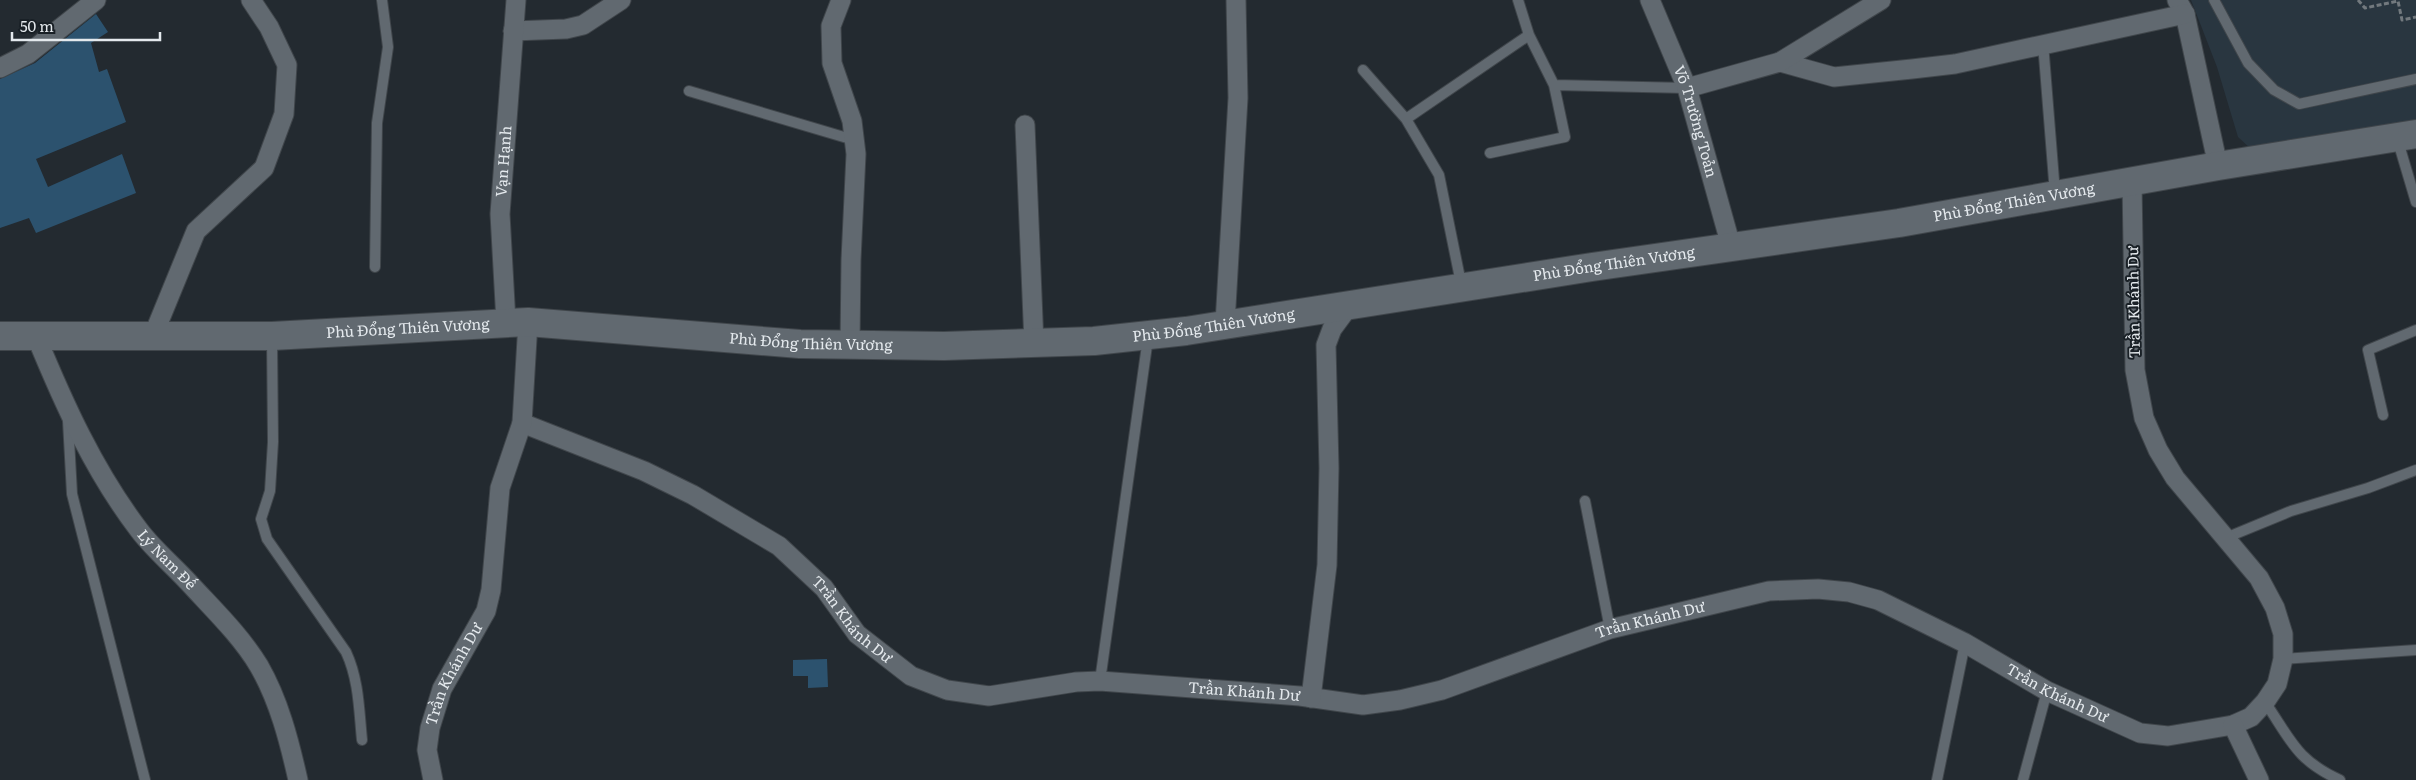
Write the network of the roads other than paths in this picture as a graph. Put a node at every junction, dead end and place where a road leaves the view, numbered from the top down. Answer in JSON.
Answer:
{"nodes":[{"id":1,"x":96,"y":0,"type":"edge"},
{"id":2,"x":250,"y":0,"type":"edge"},
{"id":3,"x":382,"y":0,"type":"edge"},
{"id":4,"x":516,"y":0,"type":"edge"},
{"id":5,"x":621,"y":0,"type":"edge"},
{"id":6,"x":841,"y":0,"type":"edge"},
{"id":7,"x":1236,"y":0,"type":"edge"},
{"id":8,"x":1518,"y":0,"type":"edge"},
{"id":9,"x":1650,"y":0,"type":"edge"},
{"id":10,"x":1881,"y":0,"type":"edge"},
{"id":11,"x":2214,"y":0,"type":"edge"},
{"id":12,"x":2181,"y":7,"type":"edge"},
{"id":13,"x":513,"y":31,"type":"junction"},
{"id":14,"x":1529,"y":35,"type":"junction"},
{"id":15,"x":2043,"y":44,"type":"junction"},
{"id":16,"x":1780,"y":62,"type":"junction"},
{"id":17,"x":0,"y":68,"type":"edge"},
{"id":18,"x":1363,"y":70,"type":"dead end"},
{"id":19,"x":2416,"y":79,"type":"edge"},
{"id":20,"x":1554,"y":85,"type":"junction"},
{"id":21,"x":1687,"y":88,"type":"junction"},
{"id":22,"x":689,"y":91,"type":"dead end"},
{"id":23,"x":1406,"y":120,"type":"junction"},
{"id":24,"x":1025,"y":125,"type":"dead end"},
{"id":25,"x":2406,"y":135,"type":"edge"},
{"id":26,"x":854,"y":140,"type":"junction"},
{"id":27,"x":1490,"y":153,"type":"dead end"},
{"id":28,"x":2218,"y":166,"type":"junction"},
{"id":29,"x":2132,"y":182,"type":"junction"},
{"id":30,"x":2055,"y":194,"type":"junction"},
{"id":31,"x":2416,"y":202,"type":"edge"},
{"id":32,"x":1731,"y":246,"type":"junction"},
{"id":33,"x":375,"y":267,"type":"dead end"},
{"id":34,"x":1462,"y":289,"type":"junction"},
{"id":35,"x":1349,"y":306,"type":"junction"},
{"id":36,"x":517,"y":322,"type":"junction"},
{"id":37,"x":1225,"y":324,"type":"junction"},
{"id":38,"x":2416,"y":330,"type":"edge"},
{"id":39,"x":0,"y":336,"type":"edge"},
{"id":40,"x":36,"y":336,"type":"junction"},
{"id":41,"x":153,"y":336,"type":"junction"},
{"id":42,"x":272,"y":336,"type":"junction"},
{"id":43,"x":1148,"y":336,"type":"junction"},
{"id":44,"x":1034,"y":344,"type":"junction"},
{"id":45,"x":850,"y":345,"type":"junction"},
{"id":46,"x":68,"y":412,"type":"junction"},
{"id":47,"x":2383,"y":415,"type":"dead end"},
{"id":48,"x":522,"y":423,"type":"junction"},
{"id":49,"x":2416,"y":470,"type":"edge"},
{"id":50,"x":1585,"y":501,"type":"dead end"},
{"id":51,"x":2223,"y":538,"type":"junction"},
{"id":52,"x":1610,"y":629,"type":"junction"},
{"id":53,"x":1965,"y":644,"type":"junction"},
{"id":54,"x":2416,"y":650,"type":"edge"},
{"id":55,"x":2283,"y":659,"type":"junction"},
{"id":56,"x":1100,"y":681,"type":"junction"},
{"id":57,"x":2048,"y":691,"type":"junction"},
{"id":58,"x":1311,"y":698,"type":"junction"},
{"id":59,"x":2265,"y":702,"type":"junction"},
{"id":60,"x":2233,"y":725,"type":"junction"},
{"id":61,"x":362,"y":740,"type":"dead end"},
{"id":62,"x":145,"y":780,"type":"edge"},
{"id":63,"x":298,"y":780,"type":"edge"},
{"id":64,"x":433,"y":780,"type":"edge"},
{"id":65,"x":1937,"y":780,"type":"edge"},
{"id":66,"x":2023,"y":780,"type":"edge"},
{"id":67,"x":2258,"y":780,"type":"edge"},
{"id":68,"x":2340,"y":780,"type":"edge"}],
"edges":[{"from":1,"to":17,"type":"street"},
{"from":2,"to":41,"type":"street"},
{"from":3,"to":33,"type":"lane"},
{"from":4,"to":13,"type":"street","name":"Vạn Hạnh"},
{"from":5,"to":13,"type":"street"},
{"from":6,"to":26,"type":"street"},
{"from":7,"to":37,"type":"street"},
{"from":8,"to":14,"type":"lane"},
{"from":9,"to":21,"type":"street","name":"Võ Trường Toản"},
{"from":10,"to":16,"type":"street"},
{"from":11,"to":19,"type":"lane"},
{"from":12,"to":15,"type":"street"},
{"from":12,"to":28,"type":"street"},
{"from":13,"to":36,"type":"street","name":"Vạn Hạnh"},
{"from":14,"to":20,"type":"lane"},
{"from":14,"to":23,"type":"lane"},
{"from":15,"to":16,"type":"street"},
{"from":15,"to":30,"type":"lane"},
{"from":16,"to":21,"type":"street"},
{"from":18,"to":23,"type":"lane"},
{"from":20,"to":21,"type":"lane"},
{"from":20,"to":27,"type":"lane"},
{"from":21,"to":32,"type":"street","name":"Võ Trường Toản"},
{"from":22,"to":26,"type":"lane"},
{"from":23,"to":34,"type":"lane"},
{"from":24,"to":44,"type":"street"},
{"from":25,"to":28,"type":"main road","name":"Phù Đổng Thiên Vương"},
{"from":25,"to":31,"type":"lane"},
{"from":26,"to":45,"type":"street"},
{"from":28,"to":29,"type":"main road","name":"Phù Đổng Thiên Vương"},
{"from":29,"to":30,"type":"main road","name":"Phù Đổng Thiên Vương"},
{"from":29,"to":51,"type":"street","name":"Trần Khánh Dư"},
{"from":30,"to":32,"type":"main road","name":"Phù Đổng Thiên Vương"},
{"from":32,"to":34,"type":"main road","name":"Phù Đổng Thiên Vương"},
{"from":34,"to":35,"type":"main road","name":"Phù Đổng Thiên Vương"},
{"from":35,"to":37,"type":"main road","name":"Phù Đổng Thiên Vương"},
{"from":35,"to":58,"type":"street"},
{"from":36,"to":42,"type":"main road","name":"Phù Đổng Thiên Vương"},
{"from":36,"to":45,"type":"main road","name":"Phù Đổng Thiên Vương"},
{"from":36,"to":48,"type":"street","name":"Trần Khánh Dư"},
{"from":37,"to":43,"type":"main road","name":"Phù Đổng Thiên Vương"},
{"from":38,"to":47,"type":"lane"},
{"from":39,"to":40,"type":"main road","name":"Phù Đổng Thiên Vương"},
{"from":40,"to":41,"type":"main road","name":"Phù Đổng Thiên Vương"},
{"from":40,"to":46,"type":"street","name":"Lý Nam Đế"},
{"from":41,"to":42,"type":"main road","name":"Phù Đổng Thiên Vương"},
{"from":42,"to":61,"type":"lane"},
{"from":43,"to":44,"type":"main road","name":"Phù Đổng Thiên Vương"},
{"from":43,"to":56,"type":"lane"},
{"from":44,"to":45,"type":"main road","name":"Phù Đổng Thiên Vương"},
{"from":46,"to":62,"type":"lane"},
{"from":46,"to":63,"type":"street","name":"Lý Nam Đế"},
{"from":48,"to":56,"type":"street","name":"Trần Khánh Dư"},
{"from":48,"to":64,"type":"street","name":"Trần Khánh Dư"},
{"from":49,"to":51,"type":"lane"},
{"from":50,"to":52,"type":"lane"},
{"from":51,"to":55,"type":"street","name":"Trần Khánh Dư"},
{"from":52,"to":53,"type":"street","name":"Trần Khánh Dư"},
{"from":52,"to":58,"type":"street","name":"Trần Khánh Dư"},
{"from":53,"to":57,"type":"street","name":"Trần Khánh Dư"},
{"from":53,"to":65,"type":"lane"},
{"from":54,"to":55,"type":"lane"},
{"from":55,"to":59,"type":"street","name":"Trần Khánh Dư"},
{"from":56,"to":58,"type":"street","name":"Trần Khánh Dư"},
{"from":57,"to":60,"type":"street","name":"Trần Khánh Dư"},
{"from":57,"to":66,"type":"lane"},
{"from":59,"to":60,"type":"street","name":"Trần Khánh Dư"},
{"from":59,"to":68,"type":"lane"},
{"from":60,"to":67,"type":"street"}]}
